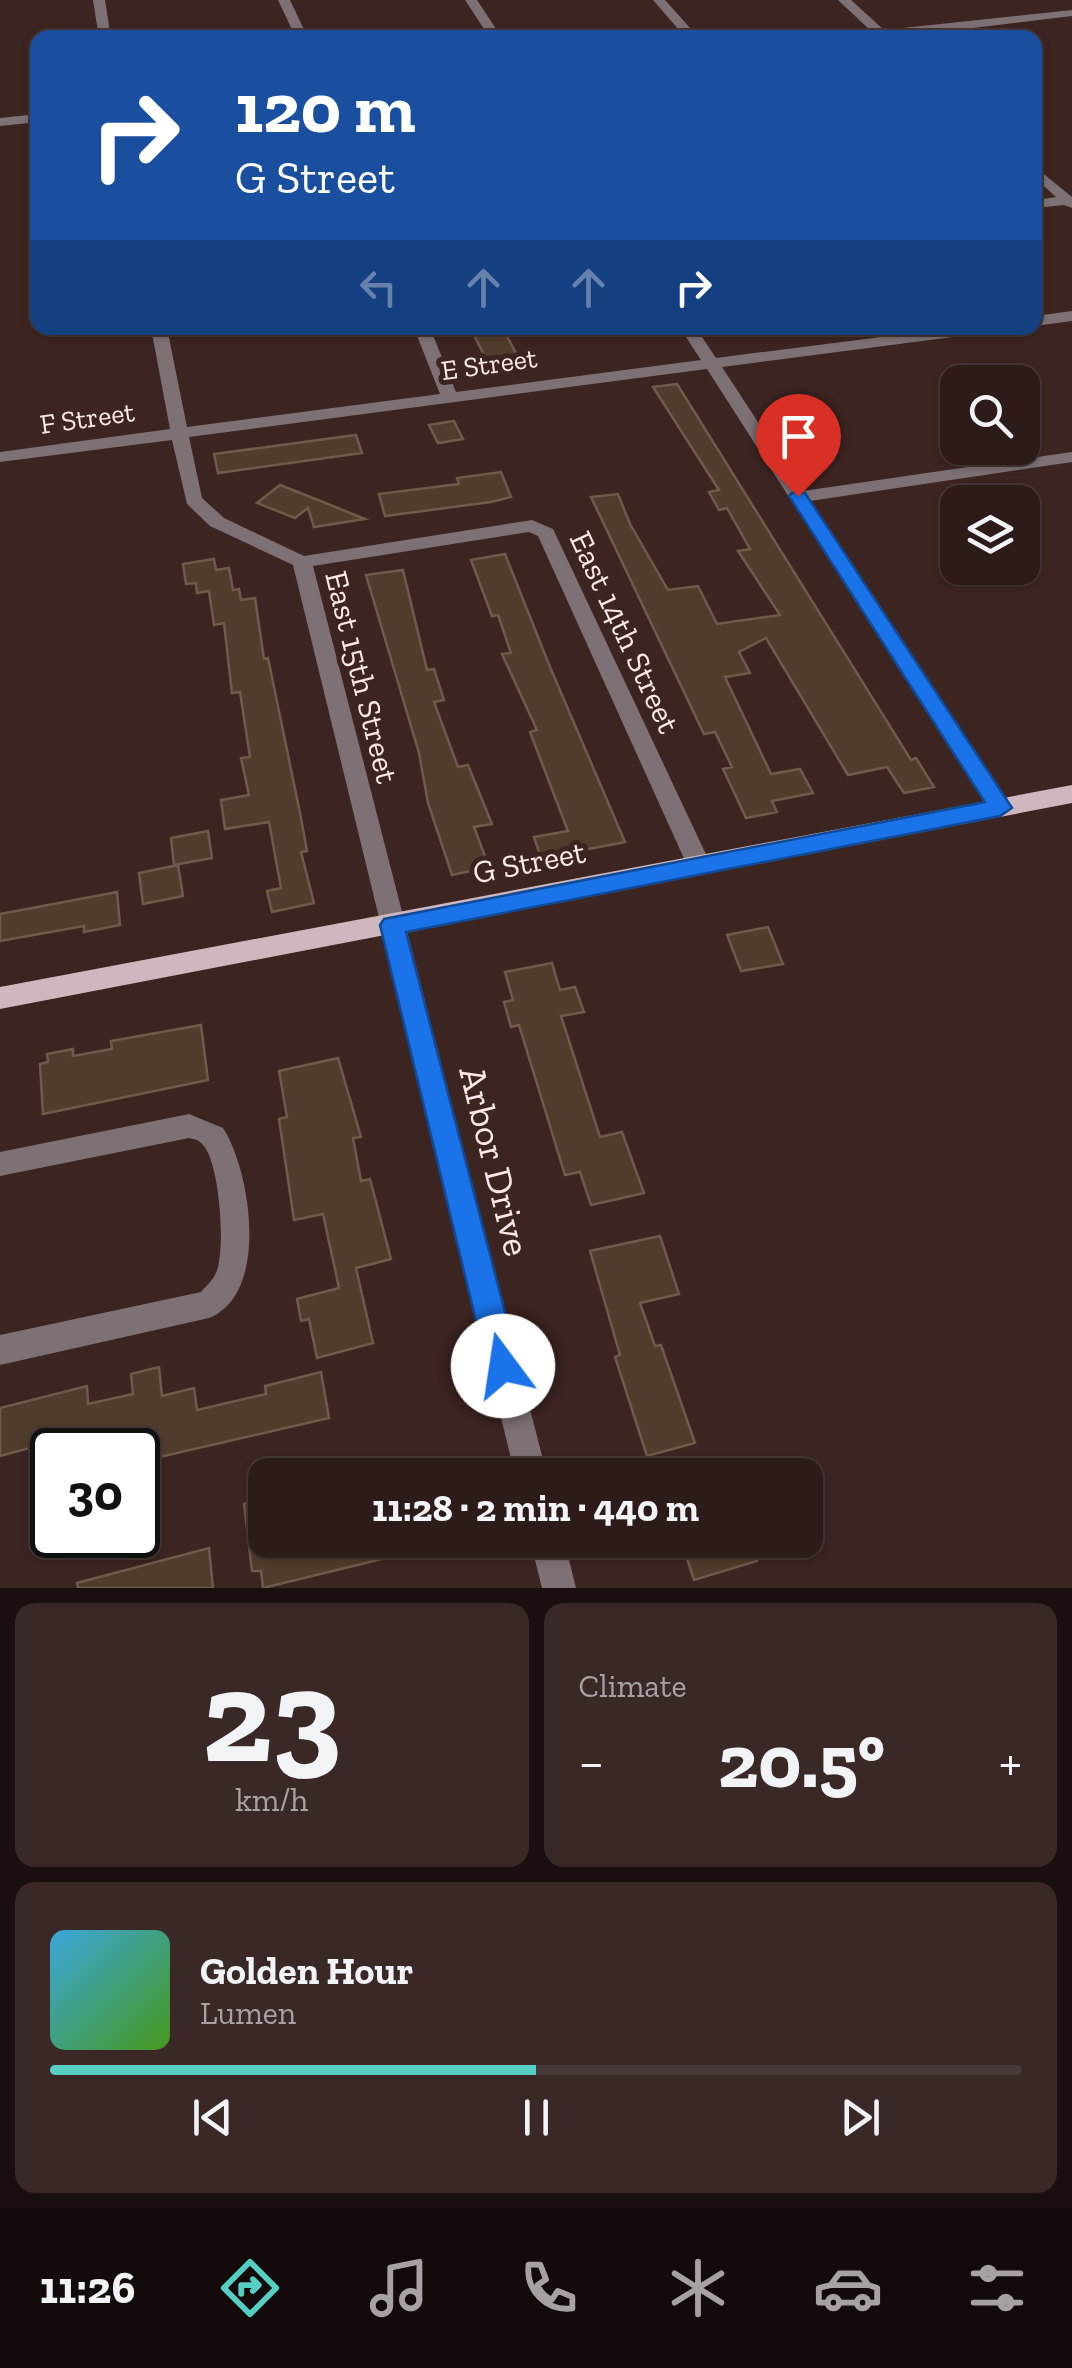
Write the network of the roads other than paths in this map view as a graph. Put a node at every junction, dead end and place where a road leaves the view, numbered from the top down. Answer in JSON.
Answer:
{"nodes":[{"id":1,"x":99,"y":0,"type":"edge"},
{"id":2,"x":284,"y":0,"type":"edge"},
{"id":3,"x":471,"y":0,"type":"edge"},
{"id":4,"x":659,"y":0,"type":"edge"},
{"id":5,"x":844,"y":0,"type":"edge"},
{"id":6,"x":1029,"y":0,"type":"edge"},
{"id":7,"x":1072,"y":13,"type":"edge"},
{"id":8,"x":1051,"y":15,"type":"junction"},
{"id":9,"x":104,"y":30,"type":"edge"},
{"id":10,"x":298,"y":30,"type":"edge"},
{"id":11,"x":491,"y":30,"type":"edge"},
{"id":12,"x":686,"y":30,"type":"edge"},
{"id":13,"x":878,"y":30,"type":"edge"},
{"id":14,"x":926,"y":30,"type":"edge"},
{"id":15,"x":1072,"y":30,"type":"edge"},
{"id":16,"x":30,"y":119,"type":"edge"},
{"id":17,"x":0,"y":122,"type":"edge"},
{"id":18,"x":1042,"y":177,"type":"edge"},
{"id":19,"x":1070,"y":202,"type":"edge"},
{"id":20,"x":1042,"y":204,"type":"edge"},
{"id":21,"x":1072,"y":316,"type":"edge"},
{"id":22,"x":1042,"y":320,"type":"edge"},
{"id":23,"x":160,"y":335,"type":"edge"},
{"id":24,"x":425,"y":335,"type":"edge"},
{"id":25,"x":693,"y":335,"type":"edge"},
{"id":26,"x":928,"y":335,"type":"edge"},
{"id":27,"x":711,"y":362,"type":"junction"},
{"id":28,"x":450,"y":397,"type":"junction"},
{"id":29,"x":180,"y":433,"type":"junction"},
{"id":30,"x":0,"y":457,"type":"edge"},
{"id":31,"x":1070,"y":460,"type":"edge"},
{"id":32,"x":798,"y":496,"type":"junction"},
{"id":33,"x":302,"y":562,"type":"junction"},
{"id":34,"x":1072,"y":794,"type":"edge"},
{"id":35,"x":1000,"y":808,"type":"junction"},
{"id":36,"x":699,"y":864,"type":"junction"},
{"id":37,"x":392,"y":925,"type":"junction"},
{"id":38,"x":0,"y":998,"type":"edge"},
{"id":39,"x":0,"y":1164,"type":"edge"},
{"id":40,"x":0,"y":1350,"type":"edge"},
{"id":41,"x":527,"y":1458,"type":"edge"},
{"id":42,"x":552,"y":1558,"type":"edge"},
{"id":43,"x":559,"y":1588,"type":"edge"}],
"edges":[{"from":1,"to":9,"type":"street"},
{"from":2,"to":10,"type":"street"},
{"from":3,"to":11,"type":"street"},
{"from":4,"to":12,"type":"street"},
{"from":5,"to":13,"type":"street"},
{"from":6,"to":8,"type":"street"},
{"from":7,"to":8,"type":"street"},
{"from":8,"to":14,"type":"street"},
{"from":8,"to":15,"type":"street"},
{"from":16,"to":17,"type":"street"},
{"from":18,"to":19,"type":"street"},
{"from":19,"to":20,"type":"street"},
{"from":21,"to":22,"type":"street"},
{"from":23,"to":29,"type":"street","name":"East 15th Street"},
{"from":24,"to":28,"type":"street"},
{"from":25,"to":27,"type":"street"},
{"from":26,"to":27,"type":"street","name":"E Street"},
{"from":27,"to":28,"type":"street","name":"E Street"},
{"from":27,"to":32,"type":"street"},
{"from":28,"to":29,"type":"street","name":"E Street"},
{"from":29,"to":30,"type":"street","name":"F Street"},
{"from":29,"to":33,"type":"street","name":"East 15th Street"},
{"from":31,"to":32,"type":"street"},
{"from":32,"to":35,"type":"street"},
{"from":33,"to":36,"type":"street","name":"East 14th Street"},
{"from":33,"to":37,"type":"street","name":"East 15th Street"},
{"from":34,"to":35,"type":"main road","name":"G Street"},
{"from":35,"to":36,"type":"main road","name":"G Street"},
{"from":36,"to":37,"type":"main road","name":"G Street"},
{"from":37,"to":38,"type":"main road","name":"G Street"},
{"from":37,"to":41,"type":"street","name":"Arbor Drive"},
{"from":39,"to":40,"type":"street"},
{"from":42,"to":43,"type":"street"}]}
